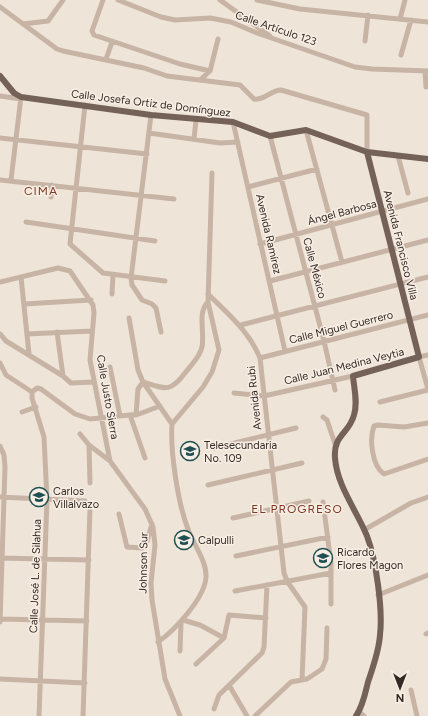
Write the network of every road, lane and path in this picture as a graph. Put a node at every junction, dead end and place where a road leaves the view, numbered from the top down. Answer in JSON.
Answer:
{"nodes":[{"id":1,"x":63,"y":0,"type":"edge"},
{"id":2,"x":103,"y":0,"type":"edge"},
{"id":3,"x":118,"y":0,"type":"edge"},
{"id":4,"x":220,"y":0,"type":"edge"},
{"id":5,"x":257,"y":0,"type":"edge"},
{"id":6,"x":405,"y":0,"type":"edge"},
{"id":7,"x":0,"y":7,"type":"edge"},
{"id":8,"x":368,"y":15,"type":"junction"},
{"id":9,"x":400,"y":19,"type":"junction"},
{"id":10,"x":411,"y":20,"type":"junction"},
{"id":11,"x":428,"y":22,"type":"edge"},
{"id":12,"x":23,"y":24,"type":"junction"},
{"id":13,"x":272,"y":38,"type":"junction"},
{"id":14,"x":218,"y":39,"type":"dead end"},
{"id":15,"x":365,"y":41,"type":"dead end"},
{"id":16,"x":112,"y":42,"type":"junction"},
{"id":17,"x":401,"y":55,"type":"dead end"},
{"id":18,"x":106,"y":59,"type":"junction"},
{"id":19,"x":427,"y":71,"type":"edge"},
{"id":20,"x":210,"y":72,"type":"junction"},
{"id":21,"x":0,"y":76,"type":"edge"},
{"id":22,"x":200,"y":80,"type":"junction"},
{"id":23,"x":426,"y":87,"type":"dead end"},
{"id":24,"x":0,"y":96,"type":"edge"},
{"id":25,"x":21,"y":98,"type":"junction"},
{"id":26,"x":85,"y":105,"type":"junction"},
{"id":27,"x":151,"y":115,"type":"junction"},
{"id":28,"x":196,"y":120,"type":"junction"},
{"id":29,"x":233,"y":122,"type":"junction"},
{"id":30,"x":306,"y":130,"type":"junction"},
{"id":31,"x":149,"y":133,"type":"junction"},
{"id":32,"x":270,"y":136,"type":"junction"},
{"id":33,"x":0,"y":138,"type":"edge"},
{"id":34,"x":16,"y":139,"type":"junction"},
{"id":35,"x":194,"y":139,"type":"junction"},
{"id":36,"x":238,"y":142,"type":"junction"},
{"id":37,"x":81,"y":146,"type":"junction"},
{"id":38,"x":367,"y":152,"type":"junction"},
{"id":39,"x":147,"y":154,"type":"junction"},
{"id":40,"x":398,"y":156,"type":"junction"},
{"id":41,"x":428,"y":159,"type":"edge"},
{"id":42,"x":317,"y":169,"type":"junction"},
{"id":43,"x":212,"y":173,"type":"dead end"},
{"id":44,"x":282,"y":178,"type":"junction"},
{"id":45,"x":0,"y":180,"type":"edge"},
{"id":46,"x":11,"y":180,"type":"junction"},
{"id":47,"x":52,"y":185,"type":"junction"},
{"id":48,"x":76,"y":188,"type":"junction"},
{"id":49,"x":248,"y":188,"type":"junction"},
{"id":50,"x":408,"y":194,"type":"dead end"},
{"id":51,"x":142,"y":196,"type":"junction"},
{"id":52,"x":51,"y":197,"type":"dead end"},
{"id":53,"x":174,"y":199,"type":"dead end"},
{"id":54,"x":428,"y":199,"type":"edge"},
{"id":55,"x":382,"y":211,"type":"junction"},
{"id":56,"x":26,"y":222,"type":"dead end"},
{"id":57,"x":332,"y":225,"type":"junction"},
{"id":58,"x":70,"y":228,"type":"junction"},
{"id":59,"x":296,"y":235,"type":"junction"},
{"id":60,"x":136,"y":238,"type":"junction"},
{"id":61,"x":428,"y":240,"type":"edge"},
{"id":62,"x":155,"y":241,"type":"dead end"},
{"id":63,"x":260,"y":244,"type":"junction"},
{"id":64,"x":392,"y":249,"type":"junction"},
{"id":65,"x":342,"y":262,"type":"junction"},
{"id":66,"x":305,"y":271,"type":"junction"},
{"id":67,"x":113,"y":275,"type":"junction"},
{"id":68,"x":21,"y":277,"type":"junction"},
{"id":69,"x":428,"y":277,"type":"edge"},
{"id":70,"x":132,"y":278,"type":"junction"},
{"id":71,"x":165,"y":281,"type":"dead end"},
{"id":72,"x":270,"y":281,"type":"junction"},
{"id":73,"x":0,"y":282,"type":"edge"},
{"id":74,"x":400,"y":284,"type":"junction"},
{"id":75,"x":112,"y":294,"type":"dead end"},
{"id":76,"x":208,"y":294,"type":"junction"},
{"id":77,"x":91,"y":300,"type":"junction"},
{"id":78,"x":208,"y":302,"type":"junction"},
{"id":79,"x":24,"y":304,"type":"junction"},
{"id":80,"x":315,"y":306,"type":"junction"},
{"id":81,"x":428,"y":315,"type":"edge"},
{"id":82,"x":278,"y":316,"type":"junction"},
{"id":83,"x":129,"y":318,"type":"dead end"},
{"id":84,"x":409,"y":320,"type":"junction"},
{"id":85,"x":241,"y":325,"type":"junction"},
{"id":86,"x":92,"y":331,"type":"junction"},
{"id":87,"x":57,"y":332,"type":"junction"},
{"id":88,"x":161,"y":332,"type":"dead end"},
{"id":89,"x":0,"y":334,"type":"edge"},
{"id":90,"x":27,"y":334,"type":"junction"},
{"id":91,"x":324,"y":341,"type":"junction"},
{"id":92,"x":285,"y":351,"type":"junction"},
{"id":93,"x":30,"y":354,"type":"junction"},
{"id":94,"x":428,"y":355,"type":"edge"},
{"id":95,"x":260,"y":358,"type":"junction"},
{"id":96,"x":420,"y":358,"type":"junction"},
{"id":97,"x":0,"y":363,"type":"edge"},
{"id":98,"x":110,"y":367,"type":"dead end"},
{"id":99,"x":63,"y":376,"type":"junction"},
{"id":100,"x":353,"y":376,"type":"junction"},
{"id":101,"x":334,"y":381,"type":"junction"},
{"id":102,"x":94,"y":382,"type":"junction"},
{"id":103,"x":143,"y":382,"type":"junction"},
{"id":104,"x":428,"y":389,"type":"edge"},
{"id":105,"x":336,"y":390,"type":"dead end"},
{"id":106,"x":32,"y":392,"type":"junction"},
{"id":107,"x":234,"y":393,"type":"dead end"},
{"id":108,"x":264,"y":396,"type":"junction"},
{"id":109,"x":380,"y":402,"type":"dead end"},
{"id":110,"x":160,"y":406,"type":"junction"},
{"id":111,"x":36,"y":407,"type":"junction"},
{"id":112,"x":22,"y":412,"type":"dead end"},
{"id":113,"x":133,"y":415,"type":"junction"},
{"id":114,"x":120,"y":416,"type":"junction"},
{"id":115,"x":323,"y":417,"type":"dead end"},
{"id":116,"x":102,"y":418,"type":"junction"},
{"id":117,"x":428,"y":423,"type":"edge"},
{"id":118,"x":172,"y":424,"type":"junction"},
{"id":119,"x":296,"y":428,"type":"dead end"},
{"id":120,"x":80,"y":434,"type":"dead end"},
{"id":121,"x":268,"y":435,"type":"junction"},
{"id":122,"x":335,"y":444,"type":"junction"},
{"id":123,"x":89,"y":445,"type":"junction"},
{"id":124,"x":0,"y":446,"type":"edge"},
{"id":125,"x":214,"y":448,"type":"dead end"},
{"id":126,"x":144,"y":458,"type":"dead end"},
{"id":127,"x":428,"y":459,"type":"edge"},
{"id":128,"x":110,"y":461,"type":"junction"},
{"id":129,"x":302,"y":463,"type":"dead end"},
{"id":130,"x":272,"y":471,"type":"junction"},
{"id":131,"x":90,"y":483,"type":"dead end"},
{"id":132,"x":208,"y":485,"type":"dead end"},
{"id":133,"x":2,"y":497,"type":"edge"},
{"id":134,"x":428,"y":497,"type":"edge"},
{"id":135,"x":47,"y":500,"type":"junction"},
{"id":136,"x":309,"y":501,"type":"dead end"},
{"id":137,"x":323,"y":502,"type":"dead end"},
{"id":138,"x":277,"y":509,"type":"junction"},
{"id":139,"x":119,"y":514,"type":"dead end"},
{"id":140,"x":233,"y":518,"type":"dead end"},
{"id":141,"x":152,"y":524,"type":"junction"},
{"id":142,"x":364,"y":530,"type":"junction"},
{"id":143,"x":328,"y":537,"type":"junction"},
{"id":144,"x":280,"y":546,"type":"junction"},
{"id":145,"x":236,"y":556,"type":"dead end"},
{"id":146,"x":1,"y":558,"type":"edge"},
{"id":147,"x":44,"y":559,"type":"junction"},
{"id":148,"x":89,"y":560,"type":"junction"},
{"id":149,"x":331,"y":573,"type":"junction"},
{"id":150,"x":428,"y":575,"type":"edge"},
{"id":151,"x":287,"y":582,"type":"junction"},
{"id":152,"x":267,"y":585,"type":"junction"},
{"id":153,"x":235,"y":591,"type":"dead end"},
{"id":154,"x":378,"y":595,"type":"junction"},
{"id":155,"x":331,"y":604,"type":"dead end"},
{"id":156,"x":266,"y":618,"type":"junction"},
{"id":157,"x":0,"y":619,"type":"edge"},
{"id":158,"x":43,"y":620,"type":"junction"},
{"id":159,"x":87,"y":621,"type":"junction"},
{"id":160,"x":0,"y":622,"type":"edge"},
{"id":161,"x":182,"y":622,"type":"junction"},
{"id":162,"x":328,"y":628,"type":"dead end"},
{"id":163,"x":224,"y":638,"type":"junction"},
{"id":164,"x":158,"y":642,"type":"junction"},
{"id":165,"x":180,"y":651,"type":"dead end"},
{"id":166,"x":196,"y":664,"type":"dead end"},
{"id":167,"x":0,"y":679,"type":"edge"},
{"id":168,"x":302,"y":680,"type":"junction"},
{"id":169,"x":41,"y":681,"type":"junction"},
{"id":170,"x":85,"y":683,"type":"junction"},
{"id":171,"x":229,"y":685,"type":"junction"},
{"id":172,"x":411,"y":690,"type":"dead end"},
{"id":173,"x":214,"y":709,"type":"dead end"},
{"id":174,"x":360,"y":715,"type":"edge"},
{"id":175,"x":39,"y":716,"type":"edge"},
{"id":176,"x":83,"y":716,"type":"edge"},
{"id":177,"x":180,"y":716,"type":"edge"},
{"id":178,"x":247,"y":716,"type":"edge"},
{"id":179,"x":255,"y":716,"type":"edge"},
{"id":180,"x":417,"y":716,"type":"edge"}],
"edges":[{"from":1,"to":12,"type":"street"},
{"from":2,"to":16,"type":"street"},
{"from":3,"to":13,"type":"street","name":"Calle Artículo 123"},
{"from":4,"to":13,"type":"street"},
{"from":5,"to":8,"type":"street"},
{"from":6,"to":9,"type":"street"},
{"from":7,"to":12,"type":"street"},
{"from":8,"to":9,"type":"street"},
{"from":8,"to":15,"type":"street"},
{"from":9,"to":10,"type":"street"},
{"from":10,"to":11,"type":"street"},
{"from":10,"to":17,"type":"street"},
{"from":12,"to":18,"type":"street"},
{"from":13,"to":19,"type":"street","name":"Calle Artículo 123"},
{"from":14,"to":20,"type":"street"},
{"from":16,"to":18,"type":"street"},
{"from":16,"to":20,"type":"street"},
{"from":18,"to":22,"type":"street"},
{"from":19,"to":23,"type":"street"},
{"from":20,"to":22,"type":"street"},
{"from":21,"to":25,"type":"main road"},
{"from":22,"to":38,"type":"street"},
{"from":24,"to":25,"type":"street","name":"Calle Josefa Ortiz de Domínguez"},
{"from":25,"to":26,"type":"main road","name":"Calle Josefa Ortiz de Domínguez"},
{"from":25,"to":34,"type":"street"},
{"from":26,"to":27,"type":"main road","name":"Calle Josefa Ortiz de Domínguez"},
{"from":26,"to":37,"type":"street"},
{"from":27,"to":28,"type":"main road","name":"Calle Josefa Ortiz de Domínguez"},
{"from":27,"to":31,"type":"street"},
{"from":28,"to":29,"type":"main road","name":"Calle Josefa Ortiz de Domínguez"},
{"from":28,"to":35,"type":"street"},
{"from":29,"to":32,"type":"main road","name":"Calle Josefa Ortiz de Domínguez"},
{"from":29,"to":36,"type":"street","name":"Avenida Ramírez"},
{"from":30,"to":32,"type":"main road"},
{"from":30,"to":38,"type":"main road"},
{"from":30,"to":42,"type":"street"},
{"from":31,"to":35,"type":"street"},
{"from":31,"to":39,"type":"street"},
{"from":32,"to":44,"type":"street","name":"Calle México"},
{"from":33,"to":34,"type":"street"},
{"from":34,"to":37,"type":"street"},
{"from":34,"to":46,"type":"street"},
{"from":35,"to":36,"type":"street"},
{"from":36,"to":49,"type":"street","name":"Avenida Ramírez"},
{"from":37,"to":39,"type":"street"},
{"from":37,"to":48,"type":"street"},
{"from":38,"to":40,"type":"main road"},
{"from":38,"to":55,"type":"main road","name":"Avenida Francisco Villa"},
{"from":39,"to":51,"type":"street"},
{"from":40,"to":41,"type":"main road"},
{"from":40,"to":50,"type":"street"},
{"from":42,"to":44,"type":"street"},
{"from":42,"to":57,"type":"street"},
{"from":43,"to":76,"type":"street"},
{"from":44,"to":49,"type":"street"},
{"from":44,"to":59,"type":"street","name":"Calle México"},
{"from":45,"to":46,"type":"street"},
{"from":46,"to":47,"type":"street"},
{"from":47,"to":48,"type":"street"},
{"from":47,"to":52,"type":"street"},
{"from":48,"to":51,"type":"street"},
{"from":48,"to":58,"type":"street"},
{"from":49,"to":63,"type":"street","name":"Avenida Ramírez"},
{"from":51,"to":53,"type":"street"},
{"from":51,"to":60,"type":"street"},
{"from":54,"to":55,"type":"street","name":"Ángel Barbosa"},
{"from":55,"to":57,"type":"street","name":"Ángel Barbosa"},
{"from":55,"to":64,"type":"main road","name":"Avenida Francisco Villa"},
{"from":56,"to":58,"type":"street"},
{"from":57,"to":59,"type":"street","name":"Ángel Barbosa"},
{"from":57,"to":65,"type":"street"},
{"from":58,"to":60,"type":"street"},
{"from":58,"to":67,"type":"street"},
{"from":59,"to":63,"type":"street","name":"Ángel Barbosa"},
{"from":59,"to":66,"type":"street","name":"Calle México"},
{"from":60,"to":62,"type":"street"},
{"from":60,"to":70,"type":"street"},
{"from":61,"to":64,"type":"street"},
{"from":63,"to":72,"type":"street","name":"Avenida Ramírez"},
{"from":64,"to":65,"type":"street"},
{"from":64,"to":74,"type":"main road","name":"Avenida Francisco Villa"},
{"from":65,"to":66,"type":"street"},
{"from":66,"to":72,"type":"street"},
{"from":66,"to":80,"type":"street","name":"Calle México"},
{"from":67,"to":70,"type":"street"},
{"from":67,"to":75,"type":"street"},
{"from":68,"to":73,"type":"street","name":"Calle Justo Sierra"},
{"from":68,"to":77,"type":"street","name":"Calle Justo Sierra"},
{"from":68,"to":79,"type":"street"},
{"from":69,"to":74,"type":"street"},
{"from":70,"to":71,"type":"street"},
{"from":70,"to":88,"type":"street"},
{"from":72,"to":82,"type":"street","name":"Avenida Ramírez"},
{"from":74,"to":80,"type":"street"},
{"from":74,"to":84,"type":"main road","name":"Avenida Francisco Villa"},
{"from":76,"to":78,"type":"street"},
{"from":76,"to":85,"type":"street","name":"Avenida Rubi"},
{"from":77,"to":79,"type":"street"},
{"from":77,"to":86,"type":"street","name":"Calle Justo Sierra"},
{"from":78,"to":103,"type":"street"},
{"from":78,"to":118,"type":"street"},
{"from":79,"to":90,"type":"street"},
{"from":80,"to":82,"type":"street"},
{"from":80,"to":91,"type":"street","name":"Calle México"},
{"from":81,"to":84,"type":"street","name":"Calle Miguel Guerrero"},
{"from":82,"to":85,"type":"street"},
{"from":82,"to":92,"type":"street","name":"Avenida Ramírez"},
{"from":83,"to":103,"type":"street"},
{"from":84,"to":91,"type":"street","name":"Calle Miguel Guerrero"},
{"from":84,"to":96,"type":"main road","name":"Avenida Francisco Villa"},
{"from":85,"to":95,"type":"street","name":"Avenida Rubi"},
{"from":86,"to":87,"type":"street"},
{"from":86,"to":102,"type":"street","name":"Calle Justo Sierra"},
{"from":87,"to":90,"type":"street"},
{"from":87,"to":99,"type":"street"},
{"from":89,"to":93,"type":"street"},
{"from":90,"to":93,"type":"street"},
{"from":91,"to":92,"type":"street","name":"Calle Miguel Guerrero"},
{"from":91,"to":101,"type":"street","name":"Calle México"},
{"from":92,"to":95,"type":"street","name":"Calle Miguel Guerrero"},
{"from":93,"to":99,"type":"street"},
{"from":94,"to":96,"type":"street","name":"Calle Juan Medina Veytia"},
{"from":95,"to":108,"type":"street","name":"Avenida Rubi"},
{"from":96,"to":100,"type":"main road","name":"Calle Juan Medina Veytia"},
{"from":96,"to":104,"type":"street","name":"Avenida Francisco Villa"},
{"from":97,"to":106,"type":"street"},
{"from":98,"to":114,"type":"street"},
{"from":99,"to":102,"type":"street"},
{"from":100,"to":101,"type":"street","name":"Calle Juan Medina Veytia"},
{"from":100,"to":122,"type":"main road"},
{"from":101,"to":105,"type":"street","name":"Calle México"},
{"from":101,"to":108,"type":"street","name":"Calle Juan Medina Veytia"},
{"from":102,"to":116,"type":"street","name":"Calle Justo Sierra"},
{"from":103,"to":110,"type":"street"},
{"from":103,"to":113,"type":"street"},
{"from":104,"to":109,"type":"street"},
{"from":106,"to":111,"type":"street","name":"Calle José L. de Silahua"},
{"from":106,"to":116,"type":"street"},
{"from":107,"to":108,"type":"street","name":"Calle Juan Medina Veytia"},
{"from":108,"to":121,"type":"street","name":"Avenida Rubi"},
{"from":110,"to":113,"type":"street"},
{"from":110,"to":118,"type":"street"},
{"from":111,"to":112,"type":"street"},
{"from":111,"to":135,"type":"street","name":"Calle José L. de Silahua"},
{"from":113,"to":114,"type":"street"},
{"from":113,"to":126,"type":"street"},
{"from":114,"to":116,"type":"street"},
{"from":115,"to":122,"type":"street"},
{"from":116,"to":128,"type":"street","name":"Calle Justo Sierra"},
{"from":117,"to":127,"type":"street"},
{"from":118,"to":161,"type":"street"},
{"from":119,"to":121,"type":"street"},
{"from":120,"to":123,"type":"street","name":"Johnson Sur"},
{"from":121,"to":125,"type":"street"},
{"from":121,"to":130,"type":"street","name":"Avenida Rubi"},
{"from":122,"to":142,"type":"main road"},
{"from":123,"to":128,"type":"street","name":"Johnson Sur"},
{"from":123,"to":131,"type":"street"},
{"from":124,"to":133,"type":"street"},
{"from":128,"to":141,"type":"street","name":"Johnson Sur"},
{"from":129,"to":130,"type":"street"},
{"from":130,"to":132,"type":"street"},
{"from":130,"to":138,"type":"street","name":"Avenida Rubi"},
{"from":133,"to":135,"type":"street"},
{"from":133,"to":146,"type":"street"},
{"from":134,"to":142,"type":"street"},
{"from":135,"to":147,"type":"street","name":"Calle José L. de Silahua"},
{"from":135,"to":148,"type":"street"},
{"from":136,"to":138,"type":"street"},
{"from":137,"to":143,"type":"street"},
{"from":138,"to":140,"type":"street"},
{"from":138,"to":144,"type":"street","name":"Avenida Rubi"},
{"from":139,"to":141,"type":"street"},
{"from":141,"to":164,"type":"street","name":"Johnson Sur"},
{"from":142,"to":154,"type":"main road"},
{"from":143,"to":144,"type":"street"},
{"from":143,"to":149,"type":"street"},
{"from":144,"to":145,"type":"street"},
{"from":144,"to":151,"type":"street","name":"Avenida Rubi"},
{"from":146,"to":147,"type":"street"},
{"from":146,"to":157,"type":"street"},
{"from":147,"to":148,"type":"street"},
{"from":147,"to":158,"type":"street","name":"Calle José L. de Silahua"},
{"from":148,"to":159,"type":"street"},
{"from":149,"to":151,"type":"street"},
{"from":149,"to":155,"type":"street"},
{"from":150,"to":154,"type":"street"},
{"from":151,"to":152,"type":"street"},
{"from":151,"to":168,"type":"street","name":"Avenida Rubi"},
{"from":152,"to":153,"type":"street"},
{"from":152,"to":156,"type":"street"},
{"from":154,"to":174,"type":"main road"},
{"from":156,"to":163,"type":"street"},
{"from":156,"to":171,"type":"street"},
{"from":157,"to":158,"type":"street"},
{"from":157,"to":160,"type":"street"},
{"from":158,"to":159,"type":"street"},
{"from":158,"to":169,"type":"street","name":"Calle José L. de Silahua"},
{"from":159,"to":170,"type":"street"},
{"from":161,"to":163,"type":"street"},
{"from":161,"to":164,"type":"street"},
{"from":161,"to":165,"type":"street"},
{"from":162,"to":168,"type":"street"},
{"from":163,"to":166,"type":"street"},
{"from":164,"to":177,"type":"street","name":"Johnson Sur"},
{"from":167,"to":169,"type":"street"},
{"from":168,"to":179,"type":"street"},
{"from":169,"to":170,"type":"street"},
{"from":169,"to":175,"type":"street","name":"Calle José L. de Silahua"},
{"from":170,"to":176,"type":"street"},
{"from":171,"to":173,"type":"street"},
{"from":171,"to":178,"type":"street"},
{"from":172,"to":180,"type":"street"}]}
